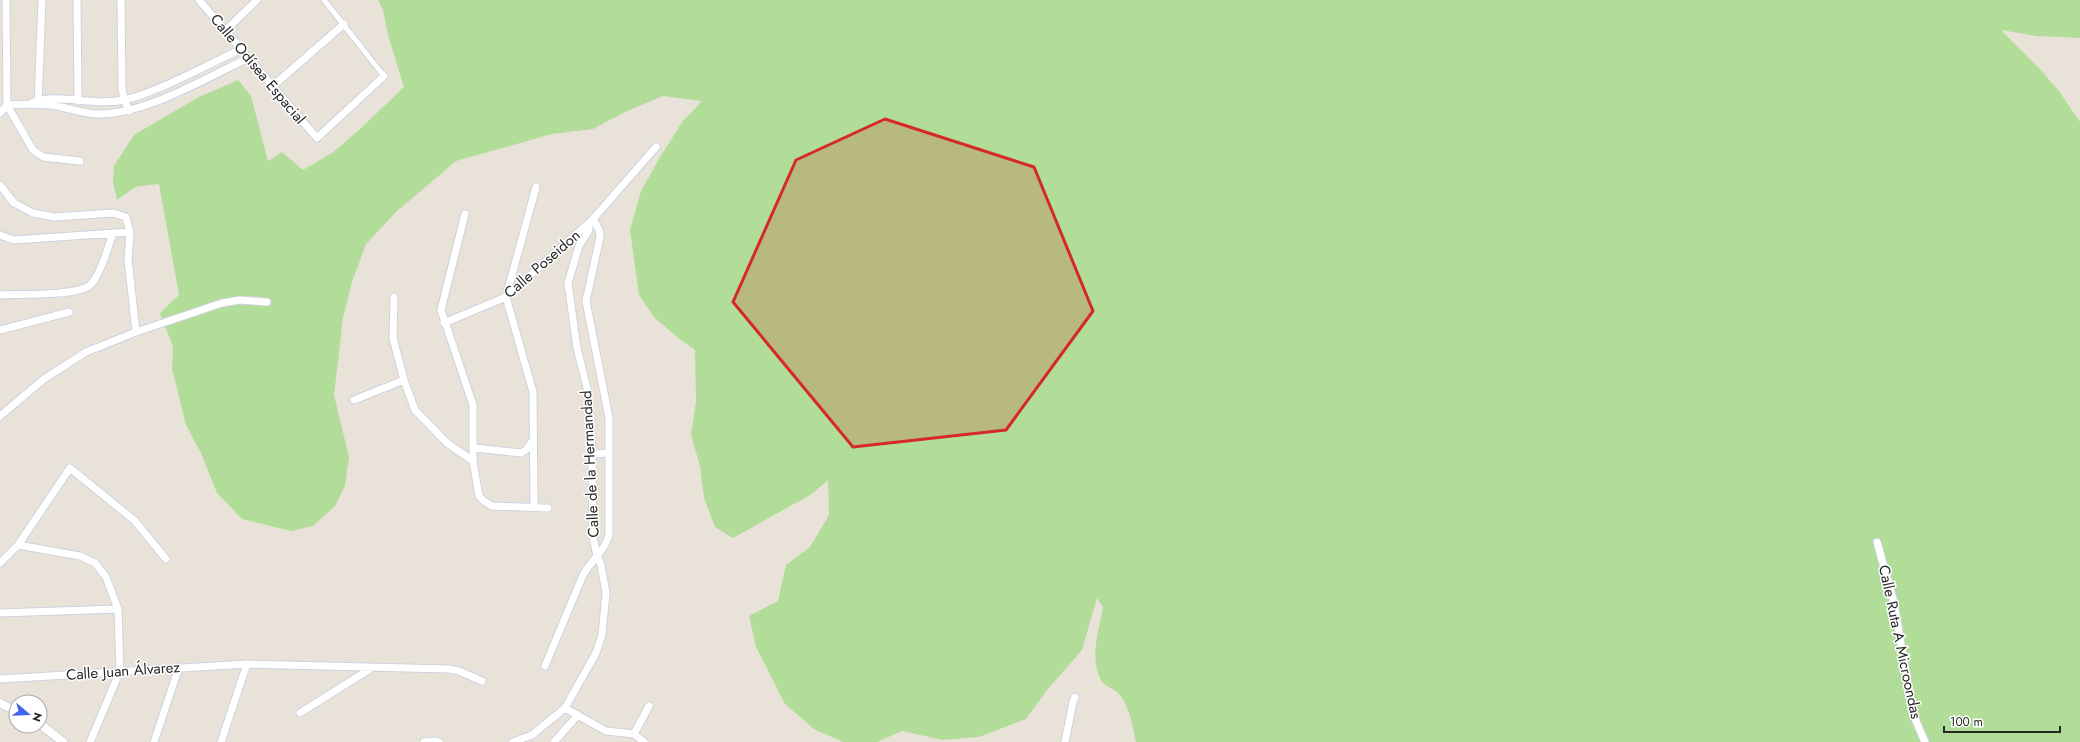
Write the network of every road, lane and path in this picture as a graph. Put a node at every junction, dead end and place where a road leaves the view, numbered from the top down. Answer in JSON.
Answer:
{"nodes":[{"id":1,"x":6,"y":0,"type":"edge"},
{"id":2,"x":42,"y":0,"type":"edge"},
{"id":3,"x":76,"y":0,"type":"edge"},
{"id":4,"x":121,"y":0,"type":"edge"},
{"id":5,"x":199,"y":0,"type":"edge"},
{"id":6,"x":258,"y":0,"type":"edge"},
{"id":7,"x":324,"y":0,"type":"edge"},
{"id":8,"x":344,"y":24,"type":"junction"},
{"id":9,"x":226,"y":30,"type":"junction"},
{"id":10,"x":242,"y":49,"type":"junction"},
{"id":11,"x":250,"y":57,"type":"junction"},
{"id":12,"x":384,"y":76,"type":"joint"},
{"id":13,"x":273,"y":86,"type":"junction"},
{"id":14,"x":124,"y":100,"type":"junction"},
{"id":15,"x":78,"y":101,"type":"junction"},
{"id":16,"x":38,"y":102,"type":"junction"},
{"id":17,"x":6,"y":105,"type":"junction"},
{"id":18,"x":129,"y":111,"type":"junction"},
{"id":19,"x":0,"y":113,"type":"edge"},
{"id":20,"x":656,"y":147,"type":"dead end"},
{"id":21,"x":80,"y":161,"type":"dead end"},
{"id":22,"x":0,"y":185,"type":"edge"},
{"id":23,"x":536,"y":186,"type":"dead end"},
{"id":24,"x":465,"y":214,"type":"dead end"},
{"id":25,"x":591,"y":221,"type":"junction"},
{"id":26,"x":130,"y":232,"type":"junction"},
{"id":27,"x":113,"y":233,"type":"junction"},
{"id":28,"x":0,"y":235,"type":"edge"},
{"id":29,"x":0,"y":295,"type":"edge"},
{"id":30,"x":394,"y":297,"type":"dead end"},
{"id":31,"x":506,"y":297,"type":"junction"},
{"id":32,"x":267,"y":302,"type":"dead end"},
{"id":33,"x":69,"y":312,"type":"dead end"},
{"id":34,"x":444,"y":323,"type":"junction"},
{"id":35,"x":0,"y":330,"type":"edge"},
{"id":36,"x":136,"y":332,"type":"junction"},
{"id":37,"x":404,"y":380,"type":"junction"},
{"id":38,"x":354,"y":400,"type":"dead end"},
{"id":39,"x":0,"y":416,"type":"edge"},
{"id":40,"x":534,"y":438,"type":"junction"},
{"id":41,"x":474,"y":448,"type":"junction"},
{"id":42,"x":608,"y":453,"type":"junction"},
{"id":43,"x":592,"y":454,"type":"junction"},
{"id":44,"x":473,"y":461,"type":"junction"},
{"id":45,"x":534,"y":507,"type":"junction"},
{"id":46,"x":548,"y":508,"type":"dead end"},
{"id":47,"x":1877,"y":542,"type":"dead end"},
{"id":48,"x":18,"y":545,"type":"junction"},
{"id":49,"x":597,"y":556,"type":"junction"},
{"id":50,"x":166,"y":559,"type":"dead end"},
{"id":51,"x":0,"y":563,"type":"edge"},
{"id":52,"x":118,"y":609,"type":"junction"},
{"id":53,"x":0,"y":613,"type":"edge"},
{"id":54,"x":247,"y":664,"type":"junction"},
{"id":55,"x":545,"y":666,"type":"dead end"},
{"id":56,"x":179,"y":667,"type":"junction"},
{"id":57,"x":370,"y":668,"type":"junction"},
{"id":58,"x":120,"y":671,"type":"junction"},
{"id":59,"x":0,"y":679,"type":"edge"},
{"id":60,"x":482,"y":681,"type":"dead end"},
{"id":61,"x":1075,"y":696,"type":"dead end"},
{"id":62,"x":649,"y":706,"type":"dead end"},
{"id":63,"x":565,"y":708,"type":"junction"},
{"id":64,"x":300,"y":713,"type":"dead end"},
{"id":65,"x":578,"y":715,"type":"junction"},
{"id":66,"x":48,"y":730,"type":"edge"},
{"id":67,"x":634,"y":734,"type":"junction"},
{"id":68,"x":63,"y":742,"type":"edge"},
{"id":69,"x":90,"y":742,"type":"edge"},
{"id":70,"x":154,"y":742,"type":"edge"},
{"id":71,"x":221,"y":742,"type":"edge"},
{"id":72,"x":424,"y":742,"type":"edge"},
{"id":73,"x":439,"y":742,"type":"edge"},
{"id":74,"x":513,"y":742,"type":"edge"},
{"id":75,"x":554,"y":742,"type":"edge"},
{"id":76,"x":644,"y":742,"type":"edge"},
{"id":77,"x":1065,"y":742,"type":"edge"},
{"id":78,"x":1925,"y":742,"type":"edge"}],
"edges":[{"from":1,"to":17,"type":"street"},
{"from":2,"to":16,"type":"street"},
{"from":3,"to":15,"type":"street"},
{"from":4,"to":14,"type":"street"},
{"from":5,"to":9,"type":"street","name":"Calle Odísea Espacial"},
{"from":6,"to":9,"type":"street"},
{"from":7,"to":8,"type":"street"},
{"from":8,"to":12,"type":"street"},
{"from":8,"to":13,"type":"street"},
{"from":9,"to":10,"type":"street","name":"Calle Odísea Espacial"},
{"from":10,"to":11,"type":"street","name":"Calle Odísea Espacial"},
{"from":10,"to":14,"type":"street"},
{"from":11,"to":13,"type":"street","name":"Calle Odísea Espacial"},
{"from":11,"to":18,"type":"street"},
{"from":12,"to":13,"type":"street","name":"Calle Odísea Espacial"},
{"from":14,"to":15,"type":"street"},
{"from":14,"to":18,"type":"street"},
{"from":15,"to":16,"type":"street"},
{"from":16,"to":17,"type":"street"},
{"from":16,"to":18,"type":"street"},
{"from":17,"to":19,"type":"street"},
{"from":17,"to":21,"type":"street"},
{"from":20,"to":25,"type":"street","name":"Calle Poseidon"},
{"from":22,"to":26,"type":"street"},
{"from":23,"to":31,"type":"street"},
{"from":24,"to":34,"type":"street"},
{"from":25,"to":31,"type":"street","name":"Calle Poseidon"},
{"from":25,"to":42,"type":"street"},
{"from":25,"to":43,"type":"street","name":"Calle de la Hermandad"},
{"from":26,"to":27,"type":"street"},
{"from":26,"to":36,"type":"street"},
{"from":27,"to":28,"type":"street"},
{"from":27,"to":29,"type":"street"},
{"from":30,"to":37,"type":"street"},
{"from":31,"to":34,"type":"street","name":"Calle Poseidon"},
{"from":31,"to":40,"type":"street"},
{"from":32,"to":36,"type":"street"},
{"from":33,"to":35,"type":"street"},
{"from":34,"to":41,"type":"street"},
{"from":36,"to":39,"type":"street"},
{"from":37,"to":38,"type":"street"},
{"from":37,"to":44,"type":"street"},
{"from":40,"to":41,"type":"street"},
{"from":40,"to":45,"type":"street"},
{"from":41,"to":44,"type":"street"},
{"from":42,"to":43,"type":"street"},
{"from":42,"to":49,"type":"street"},
{"from":43,"to":49,"type":"street","name":"Calle de la Hermandad"},
{"from":44,"to":45,"type":"street"},
{"from":45,"to":46,"type":"street"},
{"from":47,"to":78,"type":"street","name":"Calle Ruta A Microondas"},
{"from":48,"to":50,"type":"street"},
{"from":48,"to":51,"type":"street"},
{"from":48,"to":52,"type":"street"},
{"from":49,"to":55,"type":"street"},
{"from":49,"to":63,"type":"street","name":"Calle de la Hermandad"},
{"from":52,"to":53,"type":"street"},
{"from":52,"to":58,"type":"street"},
{"from":54,"to":56,"type":"street","name":"Calle Juan Álvarez"},
{"from":54,"to":57,"type":"street","name":"Calle Juan Álvarez"},
{"from":54,"to":71,"type":"street"},
{"from":56,"to":58,"type":"street","name":"Calle Juan Álvarez"},
{"from":56,"to":70,"type":"street"},
{"from":57,"to":60,"type":"street","name":"Calle Juan Álvarez"},
{"from":57,"to":64,"type":"street"},
{"from":58,"to":59,"type":"street","name":"Calle Juan Álvarez"},
{"from":58,"to":69,"type":"street"},
{"from":61,"to":77,"type":"street"},
{"from":62,"to":67,"type":"street"},
{"from":63,"to":65,"type":"street"},
{"from":63,"to":74,"type":"street"},
{"from":65,"to":67,"type":"street"},
{"from":65,"to":75,"type":"street"},
{"from":66,"to":68,"type":"street"},
{"from":67,"to":76,"type":"street"},
{"from":72,"to":73,"type":"street"}]}
